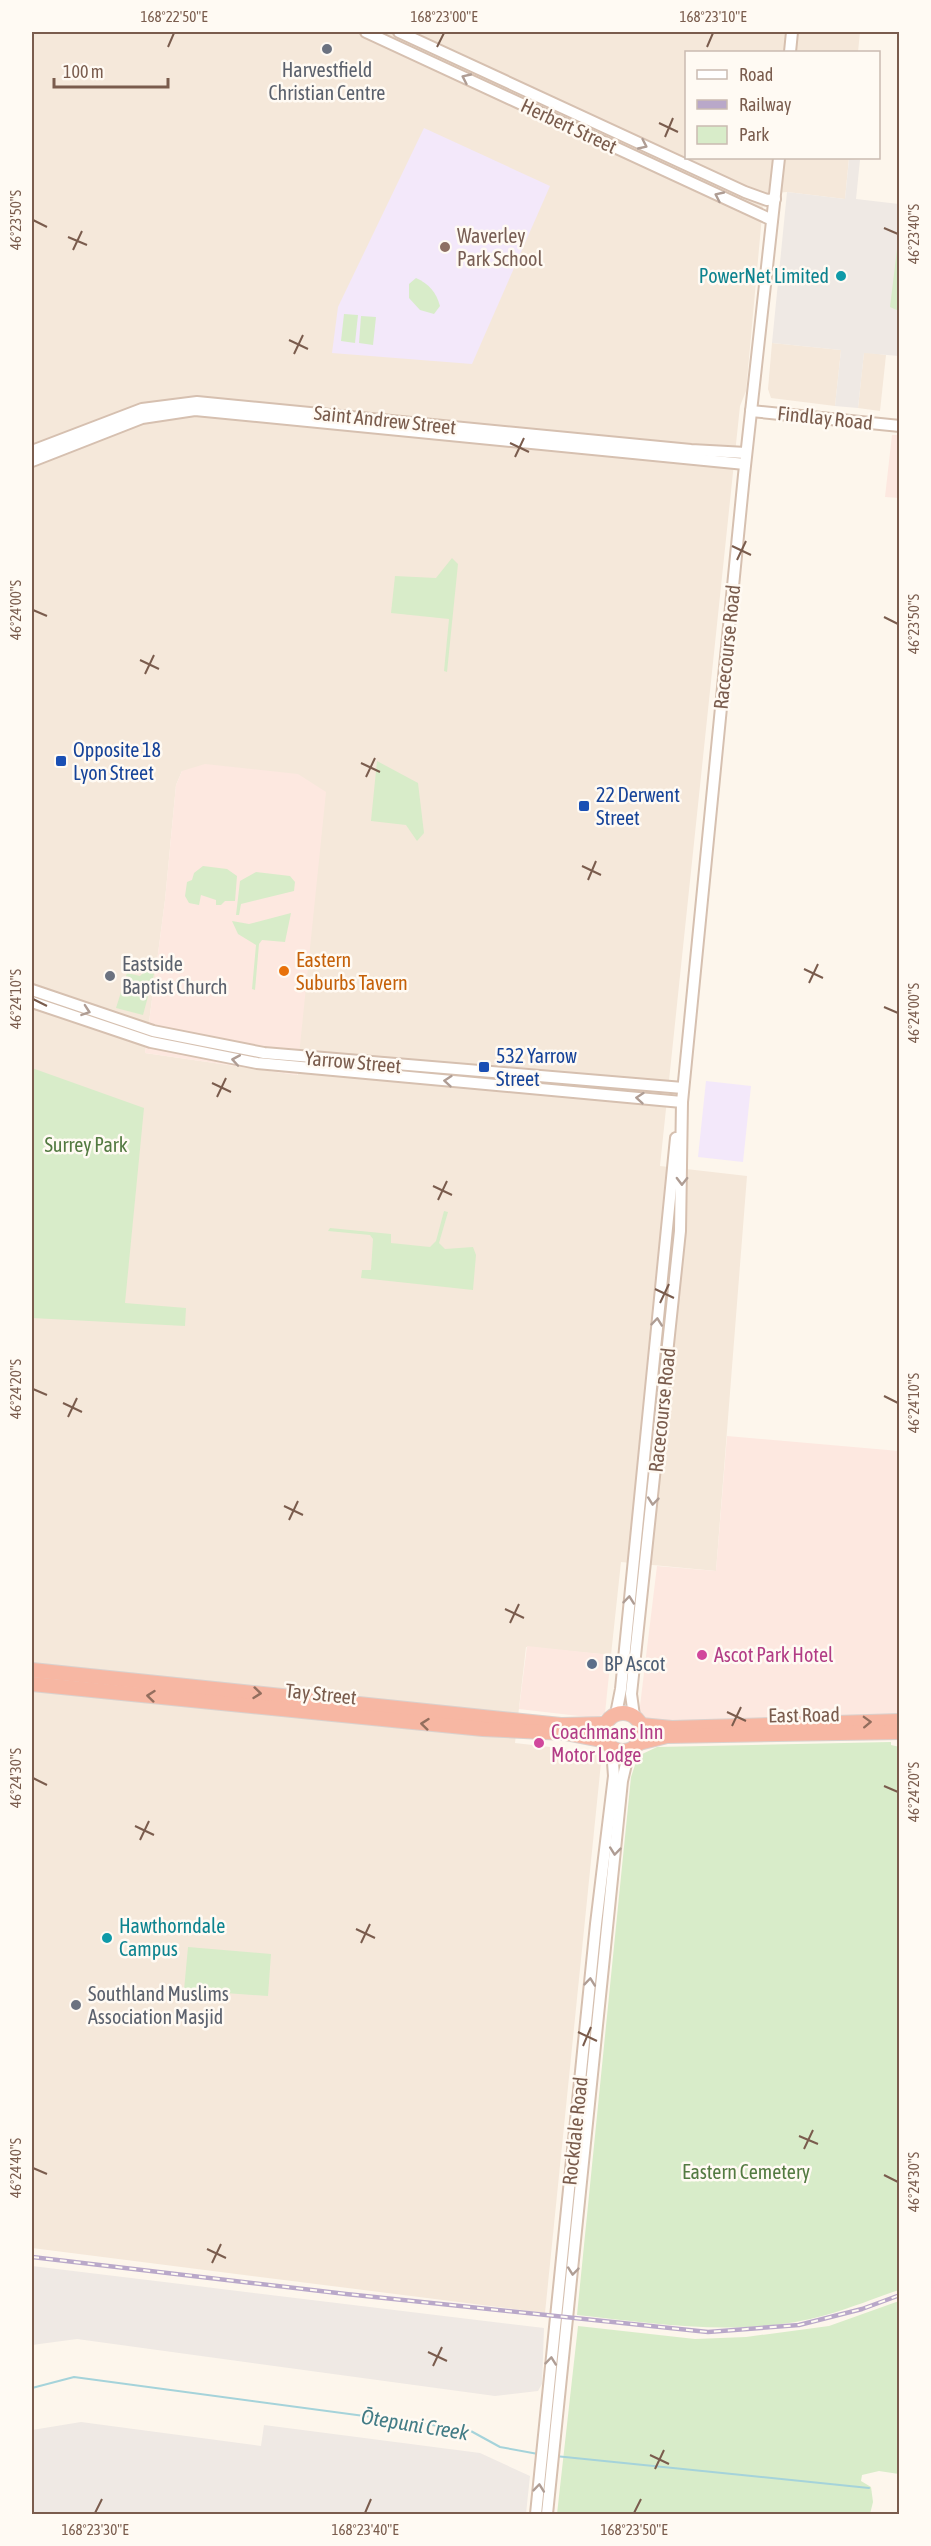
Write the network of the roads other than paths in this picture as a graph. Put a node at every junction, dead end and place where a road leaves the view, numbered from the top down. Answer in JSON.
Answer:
{"nodes":[{"id":1,"x":366,"y":32,"type":"edge"},
{"id":2,"x":399,"y":32,"type":"edge"},
{"id":3,"x":792,"y":32,"type":"edge"},
{"id":4,"x":790,"y":51,"type":"edge"},
{"id":5,"x":506,"y":81,"type":"junction"},
{"id":6,"x":500,"y":94,"type":"junction"},
{"id":7,"x":779,"y":159,"type":"edge"},
{"id":8,"x":775,"y":199,"type":"junction"},
{"id":9,"x":772,"y":220,"type":"junction"},
{"id":10,"x":751,"y":411,"type":"junction"},
{"id":11,"x":900,"y":426,"type":"edge"},
{"id":12,"x":32,"y":452,"type":"edge"},
{"id":13,"x":746,"y":459,"type":"junction"},
{"id":14,"x":32,"y":461,"type":"edge"},
{"id":15,"x":32,"y":990,"type":"edge"},
{"id":16,"x":32,"y":1002,"type":"edge"},
{"id":17,"x":683,"y":1088,"type":"junction"},
{"id":18,"x":682,"y":1102,"type":"junction"},
{"id":19,"x":660,"y":1290,"type":"junction"},
{"id":20,"x":674,"y":1292,"type":"junction"},
{"id":21,"x":32,"y":1670,"type":"edge"},
{"id":22,"x":32,"y":1684,"type":"edge"},
{"id":23,"x":616,"y":1714,"type":"junction"},
{"id":24,"x":638,"y":1721,"type":"junction"},
{"id":25,"x":900,"y":1721,"type":"edge"},
{"id":26,"x":606,"y":1724,"type":"junction"},
{"id":27,"x":900,"y":1732,"type":"edge"},
{"id":28,"x":609,"y":1745,"type":"junction"},
{"id":29,"x":634,"y":1747,"type":"junction"},
{"id":30,"x":584,"y":2040,"type":"junction"},
{"id":31,"x":596,"y":2041,"type":"junction"},
{"id":32,"x":536,"y":2514,"type":"edge"},
{"id":33,"x":547,"y":2514,"type":"edge"}],
"edges":[{"from":6,"to":1,"type":"street","name":"Herbert Street","one_way":true},
{"from":2,"to":5,"type":"street","name":"Herbert Street"},
{"from":3,"to":4,"type":"street"},
{"from":5,"to":6,"type":"street"},
{"from":5,"to":8,"type":"street","name":"Herbert Street","one_way":true},
{"from":9,"to":6,"type":"street","name":"Herbert Street","one_way":true},
{"from":7,"to":8,"type":"street","name":"Racecourse Road"},
{"from":8,"to":9,"type":"street","name":"Racecourse Road"},
{"from":9,"to":10,"type":"street","name":"Racecourse Road"},
{"from":10,"to":11,"type":"street","name":"Findlay Road"},
{"from":10,"to":13,"type":"street","name":"Racecourse Road"},
{"from":12,"to":13,"type":"street","name":"Saint Andrew Street"},
{"from":13,"to":14,"type":"street","name":"Saint Andrew Street"},
{"from":13,"to":17,"type":"street","name":"Racecourse Road"},
{"from":15,"to":17,"type":"street","name":"Yarrow Street","one_way":true},
{"from":18,"to":16,"type":"street","name":"Yarrow Street","one_way":true},
{"from":17,"to":18,"type":"street","name":"Racecourse Road"},
{"from":18,"to":19,"type":"street","name":"Racecourse Road"},
{"from":18,"to":20,"type":"street","name":"Racecourse Road","one_way":true},
{"from":19,"to":20,"type":"street"},
{"from":23,"to":19,"type":"street","name":"Racecourse Road","one_way":true},
{"from":20,"to":24,"type":"street","name":"Racecourse Road","one_way":true},
{"from":21,"to":26,"type":"highway","name":"Tay Street","one_way":true},
{"from":28,"to":22,"type":"highway","name":"Tay Street","one_way":true},
{"from":23,"to":24,"type":"highway"},
{"from":23,"to":26,"type":"highway"},
{"from":24,"to":25,"type":"highway","name":"East Road","one_way":true},
{"from":24,"to":29,"type":"highway"},
{"from":26,"to":28,"type":"highway"},
{"from":27,"to":29,"type":"highway","name":"East Road"},
{"from":28,"to":29,"type":"highway"},
{"from":30,"to":28,"type":"street","name":"Rockdale Road","one_way":true},
{"from":29,"to":31,"type":"street","name":"Rockdale Road","one_way":true},
{"from":30,"to":31,"type":"street"},
{"from":32,"to":30,"type":"street","name":"Rockdale Road","one_way":true},
{"from":31,"to":33,"type":"street","name":"Rockdale Road","one_way":true}]}
